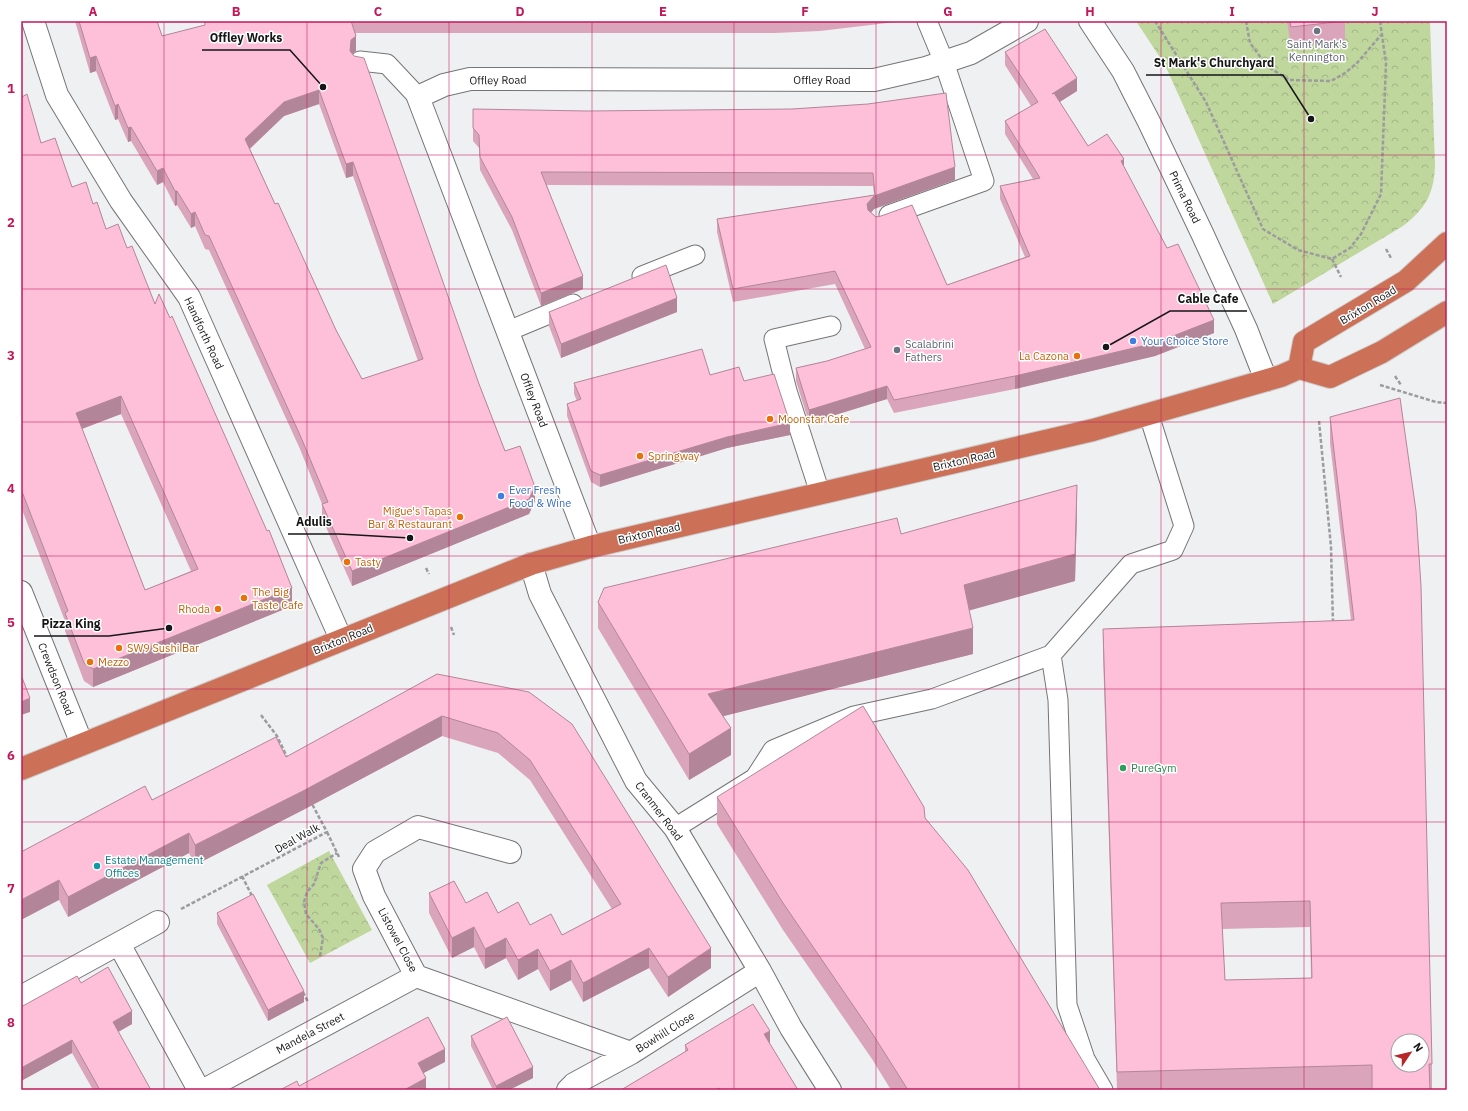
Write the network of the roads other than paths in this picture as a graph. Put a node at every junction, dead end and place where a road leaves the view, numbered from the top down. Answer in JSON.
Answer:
{"nodes":[{"id":1,"x":33,"y":21,"type":"edge"},
{"id":2,"x":927,"y":21,"type":"edge"},
{"id":3,"x":1027,"y":21,"type":"edge"},
{"id":4,"x":1090,"y":21,"type":"edge"},
{"id":5,"x":360,"y":60,"type":"edge"},
{"id":6,"x":944,"y":62,"type":"junction"},
{"id":7,"x":418,"y":97,"type":"junction"},
{"id":8,"x":878,"y":219,"type":"edge"},
{"id":9,"x":1447,"y":243,"type":"edge"},
{"id":10,"x":695,"y":254,"type":"dead end"},
{"id":11,"x":623,"y":284,"type":"edge"},
{"id":12,"x":587,"y":298,"type":"edge"},
{"id":13,"x":1447,"y":312,"type":"edge"},
{"id":14,"x":831,"y":326,"type":"dead end"},
{"id":15,"x":508,"y":330,"type":"junction"},
{"id":16,"x":1300,"y":368,"type":"junction"},
{"id":17,"x":1266,"y":380,"type":"junction"},
{"id":18,"x":1148,"y":415,"type":"junction"},
{"id":19,"x":820,"y":493,"type":"junction"},
{"id":20,"x":590,"y":547,"type":"junction"},
{"id":21,"x":531,"y":564,"type":"junction"},
{"id":22,"x":21,"y":592,"type":"edge"},
{"id":23,"x":341,"y":639,"type":"junction"},
{"id":24,"x":1051,"y":655,"type":"junction"},
{"id":25,"x":82,"y":744,"type":"junction"},
{"id":26,"x":21,"y":769,"type":"edge"},
{"id":27,"x":675,"y":828,"type":"junction"},
{"id":28,"x":510,"y":852,"type":"dead end"},
{"id":29,"x":158,"y":922,"type":"road end"},
{"id":30,"x":119,"y":944,"type":"junction"},
{"id":31,"x":760,"y":971,"type":"junction"},
{"id":32,"x":416,"y":976,"type":"junction"},
{"id":33,"x":21,"y":997,"type":"edge"},
{"id":34,"x":631,"y":1053,"type":"junction"},
{"id":35,"x":199,"y":1090,"type":"edge"},
{"id":36,"x":204,"y":1090,"type":"edge"},
{"id":37,"x":568,"y":1090,"type":"edge"},
{"id":38,"x":830,"y":1090,"type":"edge"},
{"id":39,"x":1103,"y":1090,"type":"edge"}],
"edges":[{"from":1,"to":23,"type":"street","name":"Handforth Road"},
{"from":2,"to":6,"type":"lane"},
{"from":3,"to":6,"type":"street","name":"Offley Road"},
{"from":4,"to":17,"type":"street","name":"Prima Road"},
{"from":5,"to":7,"type":"lane"},
{"from":6,"to":7,"type":"street","name":"Offley Road"},
{"from":6,"to":8,"type":"lane"},
{"from":7,"to":15,"type":"street","name":"Offley Road"},
{"from":9,"to":16,"type":"highway","name":"Brixton Road"},
{"from":10,"to":11,"type":"lane"},
{"from":12,"to":15,"type":"lane"},
{"from":13,"to":16,"type":"highway"},
{"from":14,"to":19,"type":"lane"},
{"from":15,"to":20,"type":"street","name":"Offley Road"},
{"from":16,"to":17,"type":"highway","name":"Brixton Road"},
{"from":17,"to":18,"type":"highway","name":"Brixton Road"},
{"from":18,"to":19,"type":"highway","name":"Brixton Road"},
{"from":18,"to":24,"type":"lane"},
{"from":19,"to":20,"type":"highway","name":"Brixton Road"},
{"from":20,"to":21,"type":"highway","name":"Brixton Road"},
{"from":21,"to":23,"type":"highway","name":"Brixton Road"},
{"from":21,"to":27,"type":"street","name":"Cranmer Road"},
{"from":22,"to":25,"type":"street","name":"Crewdson Road"},
{"from":23,"to":25,"type":"highway","name":"Brixton Road"},
{"from":24,"to":27,"type":"lane"},
{"from":24,"to":39,"type":"lane"},
{"from":25,"to":26,"type":"highway","name":"Brixton Road"},
{"from":27,"to":31,"type":"street","name":"Cranmer Road"},
{"from":28,"to":32,"type":"street","name":"Listowel Close"},
{"from":29,"to":30,"type":"street"},
{"from":30,"to":33,"type":"street"},
{"from":30,"to":35,"type":"street"},
{"from":31,"to":34,"type":"street","name":"Bowhill Close"},
{"from":31,"to":38,"type":"street","name":"Cranmer Road"},
{"from":32,"to":34,"type":"street","name":"Listowel Close"},
{"from":32,"to":36,"type":"street","name":"Mandela Street"},
{"from":34,"to":37,"type":"street","name":"Bowhill Close"}]}
